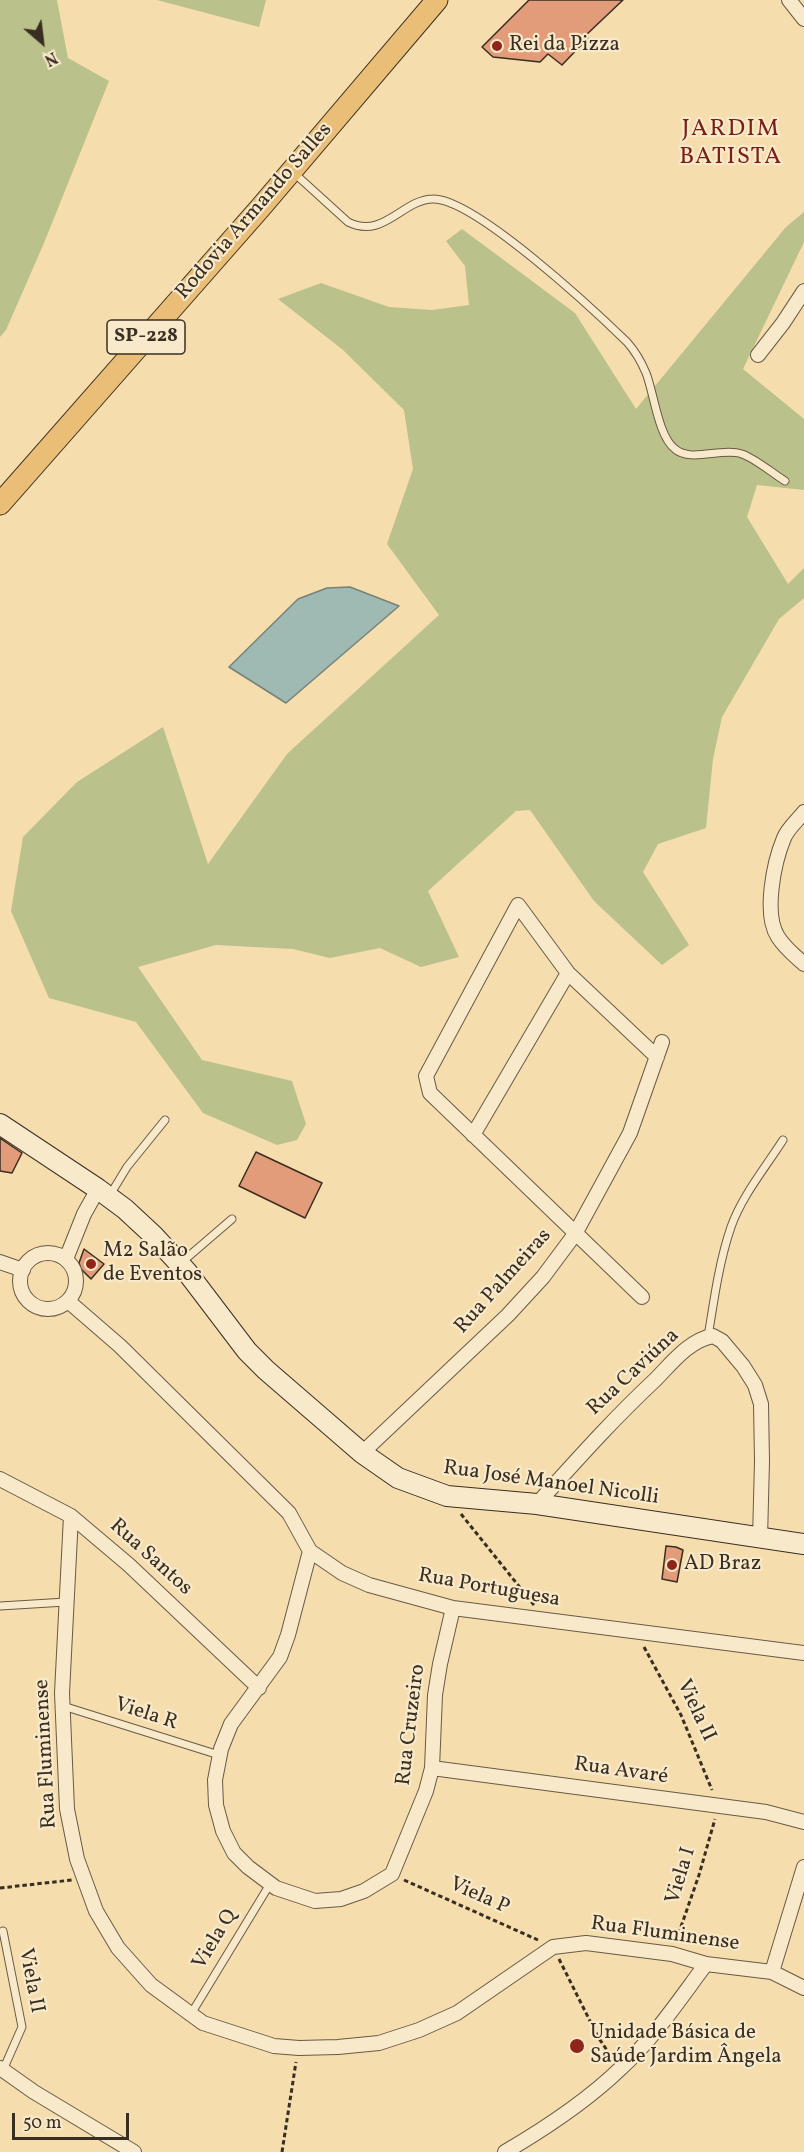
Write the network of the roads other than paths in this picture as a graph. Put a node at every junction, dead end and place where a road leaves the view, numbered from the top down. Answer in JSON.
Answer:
{"nodes":[{"id":1,"x":436,"y":0,"type":"edge"},
{"id":2,"x":789,"y":0,"type":"edge"},
{"id":3,"x":804,"y":19,"type":"edge"},
{"id":4,"x":292,"y":171,"type":"junction"},
{"id":5,"x":804,"y":291,"type":"edge"},
{"id":6,"x":758,"y":355,"type":"dead end"},
{"id":7,"x":784,"y":481,"type":"dead end"},
{"id":8,"x":0,"y":504,"type":"edge"},
{"id":9,"x":804,"y":812,"type":"edge"},
{"id":10,"x":804,"y":964,"type":"edge"},
{"id":11,"x":568,"y":973,"type":"junction"},
{"id":12,"x":662,"y":1042,"type":"dead end"},
{"id":13,"x":657,"y":1057,"type":"junction"},
{"id":14,"x":165,"y":1120,"type":"dead end"},
{"id":15,"x":0,"y":1124,"type":"edge"},
{"id":16,"x":473,"y":1136,"type":"junction"},
{"id":17,"x":783,"y":1140,"type":"dead end"},
{"id":18,"x":103,"y":1193,"type":"junction"},
{"id":19,"x":232,"y":1218,"type":"dead end"},
{"id":20,"x":575,"y":1234,"type":"junction"},
{"id":21,"x":66,"y":1259,"type":"junction"},
{"id":22,"x":0,"y":1262,"type":"edge"},
{"id":23,"x":180,"y":1264,"type":"junction"},
{"id":24,"x":23,"y":1270,"type":"junction"},
{"id":25,"x":642,"y":1298,"type":"dead end"},
{"id":26,"x":68,"y":1301,"type":"junction"},
{"id":27,"x":708,"y":1336,"type":"junction"},
{"id":28,"x":362,"y":1453,"type":"junction"},
{"id":29,"x":0,"y":1479,"type":"edge"},
{"id":30,"x":537,"y":1504,"type":"junction"},
{"id":31,"x":71,"y":1516,"type":"junction"},
{"id":32,"x":760,"y":1539,"type":"junction"},
{"id":33,"x":804,"y":1544,"type":"edge"},
{"id":34,"x":310,"y":1551,"type":"junction"},
{"id":35,"x":66,"y":1602,"type":"junction"},
{"id":36,"x":0,"y":1606,"type":"edge"},
{"id":37,"x":453,"y":1608,"type":"junction"},
{"id":38,"x":804,"y":1653,"type":"edge"},
{"id":39,"x":259,"y":1688,"type":"junction"},
{"id":40,"x":63,"y":1706,"type":"junction"},
{"id":41,"x":219,"y":1755,"type":"junction"},
{"id":42,"x":432,"y":1767,"type":"junction"},
{"id":43,"x":804,"y":1822,"type":"edge"},
{"id":44,"x":804,"y":1867,"type":"edge"},
{"id":45,"x":270,"y":1884,"type":"junction"},
{"id":46,"x":3,"y":1931,"type":"dead end"},
{"id":47,"x":706,"y":1964,"type":"junction"},
{"id":48,"x":772,"y":1972,"type":"junction"},
{"id":49,"x":804,"y":1988,"type":"edge"},
{"id":50,"x":191,"y":2014,"type":"junction"},
{"id":51,"x":2,"y":2069,"type":"edge"},
{"id":52,"x":134,"y":2152,"type":"edge"},
{"id":53,"x":505,"y":2152,"type":"edge"}],
"edges":[{"from":1,"to":4,"type":"main road","name":"Rodovia Armando Salles","number":"SP-228"},
{"from":2,"to":3,"type":"street"},
{"from":4,"to":7,"type":"lane"},
{"from":4,"to":8,"type":"main road","name":"Rodovia Armando Salles","number":"SP-228"},
{"from":5,"to":6,"type":"street"},
{"from":9,"to":10,"type":"street"},
{"from":11,"to":13,"type":"street"},
{"from":11,"to":16,"type":"street"},
{"from":11,"to":16,"type":"street"},
{"from":12,"to":13,"type":"street","name":"Rua Palmeiras"},
{"from":13,"to":20,"type":"street","name":"Rua Palmeiras"},
{"from":14,"to":18,"type":"lane"},
{"from":15,"to":18,"type":"main road","name":"Rua José Manoel Nicolli"},
{"from":16,"to":20,"type":"street"},
{"from":17,"to":27,"type":"lane"},
{"from":18,"to":21,"type":"street"},
{"from":18,"to":23,"type":"main road","name":"Rua José Manoel Nicolli"},
{"from":19,"to":23,"type":"lane"},
{"from":20,"to":25,"type":"street"},
{"from":20,"to":28,"type":"street","name":"Rua Palmeiras"},
{"from":21,"to":24,"type":"street"},
{"from":21,"to":26,"type":"street"},
{"from":22,"to":24,"type":"street"},
{"from":23,"to":28,"type":"main road","name":"Rua José Manoel Nicolli"},
{"from":24,"to":26,"type":"street"},
{"from":26,"to":34,"type":"street","name":"Rua Portuguesa"},
{"from":27,"to":30,"type":"street","name":"Rua Caviúna"},
{"from":27,"to":32,"type":"street","name":"Rua Caviúna"},
{"from":28,"to":30,"type":"main road","name":"Rua José Manoel Nicolli"},
{"from":29,"to":31,"type":"street","name":"Rua Santos"},
{"from":30,"to":32,"type":"main road","name":"Rua José Manoel Nicolli"},
{"from":31,"to":35,"type":"street","name":"Rua Fluminense"},
{"from":31,"to":39,"type":"street","name":"Rua Santos"},
{"from":32,"to":33,"type":"main road","name":"Rua José Manoel Nicolli"},
{"from":34,"to":37,"type":"street","name":"Rua Portuguesa"},
{"from":34,"to":39,"type":"street"},
{"from":35,"to":36,"type":"lane"},
{"from":35,"to":40,"type":"street","name":"Rua Fluminense"},
{"from":37,"to":38,"type":"street","name":"Rua Portuguesa"},
{"from":37,"to":42,"type":"street","name":"Rua Cruzeiro"},
{"from":39,"to":41,"type":"street"},
{"from":40,"to":41,"type":"lane","name":"Viela R"},
{"from":40,"to":50,"type":"street","name":"Rua Fluminense"},
{"from":41,"to":45,"type":"street"},
{"from":42,"to":43,"type":"street","name":"Rua Avaré"},
{"from":42,"to":45,"type":"street","name":"Rua Cruzeiro"},
{"from":44,"to":48,"type":"street"},
{"from":45,"to":50,"type":"lane","name":"Viela Q"},
{"from":46,"to":51,"type":"lane","name":"Viela II"},
{"from":47,"to":48,"type":"street","name":"Rua Fluminense"},
{"from":47,"to":50,"type":"street","name":"Rua Fluminense"},
{"from":47,"to":53,"type":"street"},
{"from":48,"to":49,"type":"street","name":"Rua Fluminense"},
{"from":51,"to":52,"type":"street"}]}
